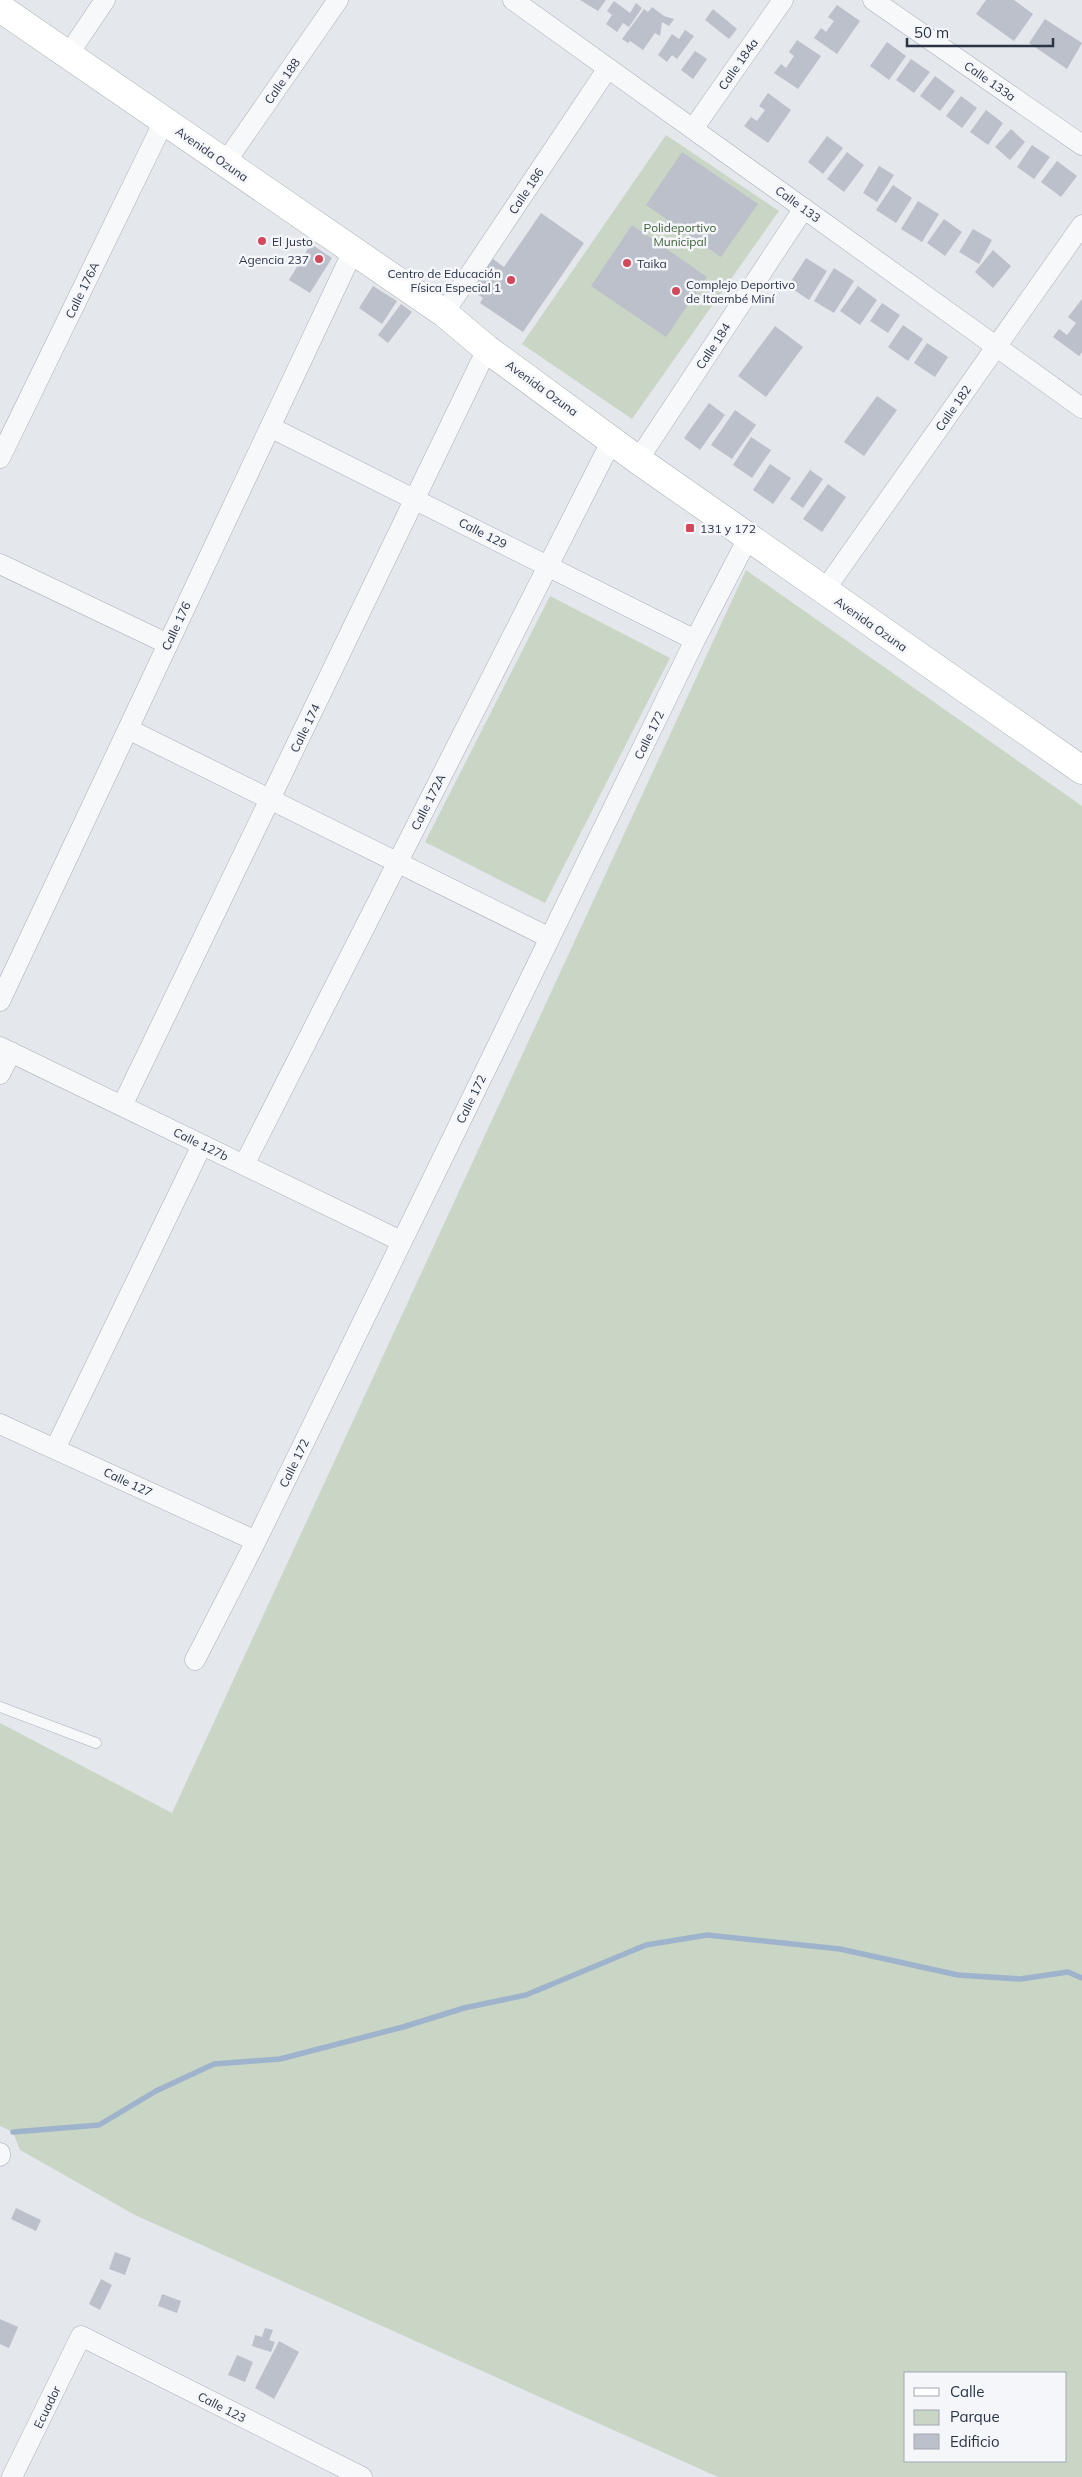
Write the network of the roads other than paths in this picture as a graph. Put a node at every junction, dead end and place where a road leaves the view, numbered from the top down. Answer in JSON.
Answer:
{"nodes":[{"id":1,"x":106,"y":0,"type":"edge"},
{"id":2,"x":338,"y":0,"type":"edge"},
{"id":3,"x":513,"y":0,"type":"edge"},
{"id":4,"x":783,"y":0,"type":"edge"},
{"id":5,"x":873,"y":0,"type":"edge"},
{"id":6,"x":0,"y":8,"type":"edge"},
{"id":7,"x":68,"y":55,"type":"junction"},
{"id":8,"x":608,"y":68,"type":"junction"},
{"id":9,"x":164,"y":121,"type":"junction"},
{"id":10,"x":693,"y":129,"type":"junction"},
{"id":11,"x":1082,"y":145,"type":"edge"},
{"id":12,"x":225,"y":163,"type":"junction"},
{"id":13,"x":804,"y":208,"type":"junction"},
{"id":14,"x":1082,"y":225,"type":"edge"},
{"id":15,"x":353,"y":250,"type":"junction"},
{"id":16,"x":444,"y":313,"type":"junction"},
{"id":17,"x":998,"y":346,"type":"junction"},
{"id":18,"x":487,"y":349,"type":"junction"},
{"id":19,"x":1082,"y":408,"type":"edge"},
{"id":20,"x":270,"y":427,"type":"junction"},
{"id":21,"x":612,"y":440,"type":"junction"},
{"id":22,"x":0,"y":458,"type":"edge"},
{"id":23,"x":638,"y":460,"type":"junction"},
{"id":24,"x":415,"y":499,"type":"junction"},
{"id":25,"x":748,"y":538,"type":"junction"},
{"id":26,"x":0,"y":564,"type":"edge"},
{"id":27,"x":548,"y":566,"type":"junction"},
{"id":28,"x":824,"y":591,"type":"junction"},
{"id":29,"x":695,"y":640,"type":"junction"},
{"id":30,"x":168,"y":644,"type":"junction"},
{"id":31,"x":128,"y":729,"type":"junction"},
{"id":32,"x":1082,"y":770,"type":"edge"},
{"id":33,"x":270,"y":800,"type":"junction"},
{"id":34,"x":398,"y":862,"type":"junction"},
{"id":35,"x":550,"y":938,"type":"junction"},
{"id":36,"x":0,"y":1001,"type":"edge"},
{"id":37,"x":5,"y":1050,"type":"edge"},
{"id":38,"x":0,"y":1074,"type":"edge"},
{"id":39,"x":122,"y":1106,"type":"junction"},
{"id":40,"x":202,"y":1145,"type":"junction"},
{"id":41,"x":244,"y":1165,"type":"junction"},
{"id":42,"x":402,"y":1242,"type":"junction"},
{"id":43,"x":0,"y":1424,"type":"edge"},
{"id":44,"x":55,"y":1449,"type":"junction"},
{"id":45,"x":256,"y":1541,"type":"junction"},
{"id":46,"x":195,"y":1660,"type":"dead end"},
{"id":47,"x":0,"y":1707,"type":"edge"},
{"id":48,"x":96,"y":1743,"type":"dead end"},
{"id":49,"x":82,"y":2336,"type":"joint"},
{"id":50,"x":12,"y":2477,"type":"edge"},
{"id":51,"x":362,"y":2477,"type":"edge"}],
"edges":[{"from":1,"to":7,"type":"street"},
{"from":2,"to":12,"type":"street","name":"Calle 188"},
{"from":3,"to":8,"type":"street","name":"Calle 133"},
{"from":4,"to":10,"type":"street","name":"Calle 184a"},
{"from":5,"to":11,"type":"street","name":"Calle 133a"},
{"from":6,"to":7,"type":"main road","name":"Avenida Ozuna"},
{"from":7,"to":9,"type":"main road","name":"Avenida Ozuna"},
{"from":8,"to":10,"type":"street","name":"Calle 133"},
{"from":8,"to":16,"type":"street","name":"Calle 186"},
{"from":9,"to":12,"type":"main road","name":"Avenida Ozuna"},
{"from":9,"to":22,"type":"street","name":"Calle 176A"},
{"from":10,"to":13,"type":"street","name":"Calle 133"},
{"from":12,"to":15,"type":"main road","name":"Avenida Ozuna"},
{"from":13,"to":17,"type":"street","name":"Calle 133"},
{"from":13,"to":23,"type":"street","name":"Calle 184"},
{"from":14,"to":17,"type":"street","name":"Calle 182"},
{"from":15,"to":16,"type":"main road","name":"Avenida Ozuna"},
{"from":15,"to":20,"type":"street","name":"Calle 176"},
{"from":16,"to":18,"type":"main road","name":"Avenida Ozuna"},
{"from":17,"to":19,"type":"street","name":"Calle 133"},
{"from":17,"to":28,"type":"street","name":"Calle 182"},
{"from":18,"to":21,"type":"main road","name":"Avenida Ozuna"},
{"from":18,"to":24,"type":"street","name":"Calle 174"},
{"from":20,"to":24,"type":"street","name":"Calle 129"},
{"from":20,"to":30,"type":"street","name":"Calle 176"},
{"from":21,"to":23,"type":"main road","name":"Avenida Ozuna"},
{"from":21,"to":27,"type":"street","name":"Calle 172A"},
{"from":23,"to":25,"type":"main road","name":"Avenida Ozuna"},
{"from":24,"to":27,"type":"street","name":"Calle 129"},
{"from":24,"to":33,"type":"street","name":"Calle 174"},
{"from":25,"to":28,"type":"main road","name":"Avenida Ozuna"},
{"from":25,"to":29,"type":"street","name":"Calle 172"},
{"from":26,"to":30,"type":"street"},
{"from":27,"to":29,"type":"street","name":"Calle 129"},
{"from":27,"to":34,"type":"street","name":"Calle 172A"},
{"from":28,"to":32,"type":"main road","name":"Avenida Ozuna"},
{"from":29,"to":35,"type":"street","name":"Calle 172"},
{"from":30,"to":31,"type":"street","name":"Calle 176"},
{"from":31,"to":33,"type":"street"},
{"from":31,"to":36,"type":"street","name":"Calle 176"},
{"from":33,"to":34,"type":"street"},
{"from":33,"to":39,"type":"street","name":"Calle 174"},
{"from":34,"to":35,"type":"street"},
{"from":34,"to":41,"type":"street","name":"Calle 172A"},
{"from":35,"to":42,"type":"street","name":"Calle 172"},
{"from":37,"to":38,"type":"street"},
{"from":37,"to":39,"type":"street","name":"Calle 127b"},
{"from":39,"to":40,"type":"street","name":"Calle 127b"},
{"from":40,"to":41,"type":"street","name":"Calle 127b"},
{"from":40,"to":44,"type":"street"},
{"from":41,"to":42,"type":"street","name":"Calle 127b"},
{"from":42,"to":45,"type":"street","name":"Calle 172"},
{"from":43,"to":44,"type":"street","name":"Calle 127"},
{"from":44,"to":45,"type":"street","name":"Calle 127"},
{"from":45,"to":46,"type":"street","name":"Calle 172"},
{"from":47,"to":48,"type":"lane"},
{"from":49,"to":50,"type":"street","name":"Ecuador"},
{"from":49,"to":51,"type":"street","name":"Calle 123"}]}
